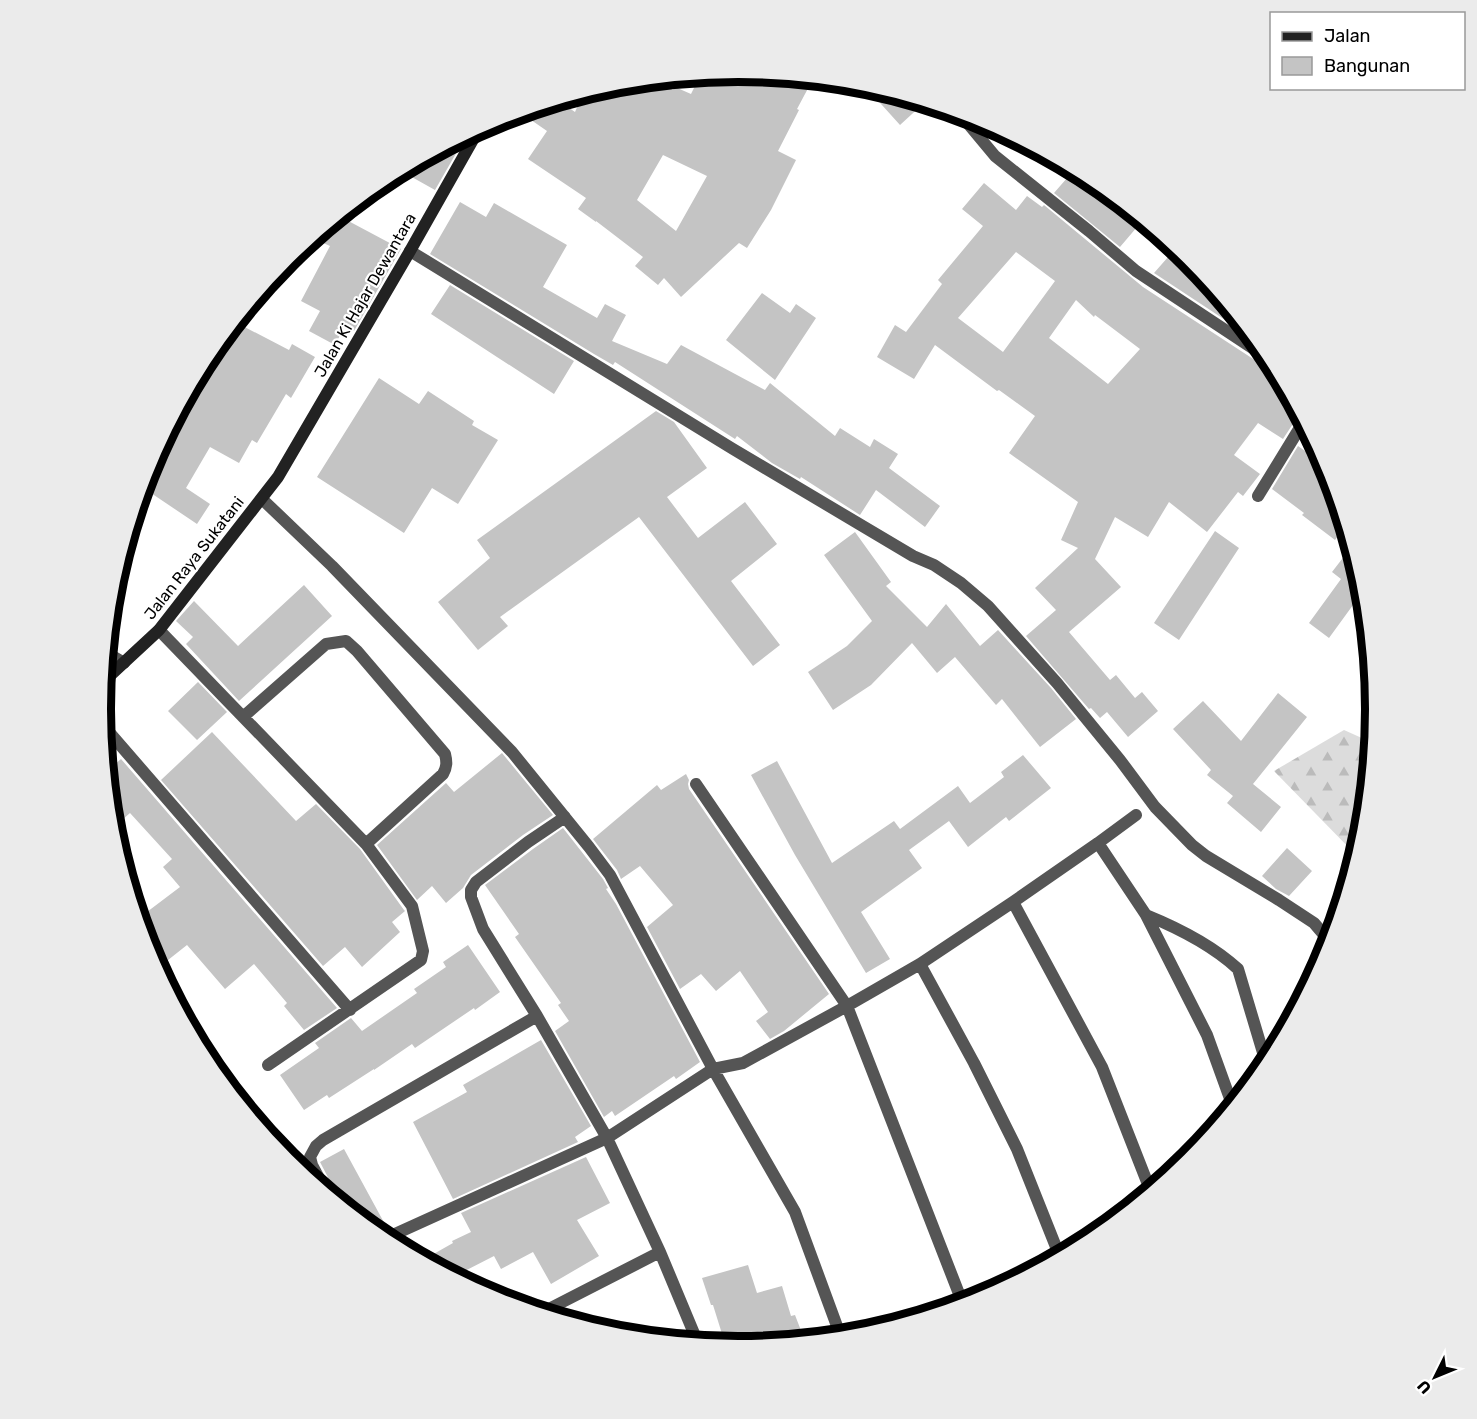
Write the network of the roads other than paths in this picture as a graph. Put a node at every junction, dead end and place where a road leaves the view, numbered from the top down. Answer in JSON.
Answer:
{"nodes":[{"id":1,"x":971,"y":128,"type":"edge"},
{"id":2,"x":471,"y":142,"type":"edge"},
{"id":3,"x":410,"y":251,"type":"junction"},
{"id":4,"x":1249,"y":346,"type":"edge"},
{"id":5,"x":1299,"y":429,"type":"edge"},
{"id":6,"x":278,"y":477,"type":"joint"},
{"id":7,"x":1258,"y":496,"type":"dead end"},
{"id":8,"x":262,"y":499,"type":"junction"},
{"id":9,"x":159,"y":630,"type":"junction"},
{"id":10,"x":114,"y":657,"type":"edge"},
{"id":11,"x":124,"y":663,"type":"junction"},
{"id":12,"x":113,"y":673,"type":"edge"},
{"id":13,"x":243,"y":717,"type":"junction"},
{"id":14,"x":112,"y":736,"type":"edge"},
{"id":15,"x":696,"y":784,"type":"dead end"},
{"id":16,"x":1136,"y":815,"type":"dead end"},
{"id":17,"x":565,"y":818,"type":"junction"},
{"id":18,"x":1098,"y":843,"type":"junction"},
{"id":19,"x":366,"y":844,"type":"junction"},
{"id":20,"x":1013,"y":902,"type":"junction"},
{"id":21,"x":1146,"y":915,"type":"junction"},
{"id":22,"x":1323,"y":935,"type":"edge"},
{"id":23,"x":920,"y":964,"type":"junction"},
{"id":24,"x":847,"y":1005,"type":"junction"},
{"id":25,"x":350,"y":1010,"type":"junction"},
{"id":26,"x":537,"y":1016,"type":"junction"},
{"id":27,"x":1263,"y":1053,"type":"edge"},
{"id":28,"x":268,"y":1065,"type":"dead end"},
{"id":29,"x":713,"y":1069,"type":"junction"},
{"id":30,"x":1230,"y":1098,"type":"edge"},
{"id":31,"x":607,"y":1138,"type":"junction"},
{"id":32,"x":316,"y":1173,"type":"edge"},
{"id":33,"x":1148,"y":1184,"type":"edge"},
{"id":34,"x":395,"y":1234,"type":"edge"},
{"id":35,"x":1057,"y":1249,"type":"edge"},
{"id":36,"x":660,"y":1252,"type":"junction"},
{"id":37,"x":960,"y":1296,"type":"edge"},
{"id":38,"x":552,"y":1308,"type":"edge"},
{"id":39,"x":838,"y":1328,"type":"edge"},
{"id":40,"x":695,"y":1335,"type":"edge"}],
"edges":[{"from":1,"to":4,"type":"street"},
{"from":2,"to":3,"type":"main road","name":"Jalan Ki Hajar Dewantara"},
{"from":3,"to":6,"type":"main road","name":"Jalan Ki Hajar Dewantara"},
{"from":3,"to":22,"type":"street"},
{"from":5,"to":7,"type":"street"},
{"from":6,"to":8,"type":"main road","name":"Jalan Raya Sukatani"},
{"from":8,"to":9,"type":"main road","name":"Jalan Raya Sukatani"},
{"from":8,"to":17,"type":"street"},
{"from":9,"to":11,"type":"main road","name":"Jalan Raya Sukatani"},
{"from":9,"to":13,"type":"street"},
{"from":10,"to":11,"type":"street"},
{"from":11,"to":12,"type":"main road","name":"Jalan Raya Sukatani"},
{"from":13,"to":19,"type":"street"},
{"from":13,"to":19,"type":"street"},
{"from":14,"to":25,"type":"street"},
{"from":15,"to":24,"type":"street"},
{"from":16,"to":18,"type":"street"},
{"from":17,"to":26,"type":"street"},
{"from":17,"to":29,"type":"street"},
{"from":18,"to":20,"type":"street"},
{"from":18,"to":21,"type":"street"},
{"from":19,"to":25,"type":"street"},
{"from":20,"to":23,"type":"street"},
{"from":20,"to":33,"type":"street"},
{"from":21,"to":27,"type":"street"},
{"from":21,"to":30,"type":"street"},
{"from":23,"to":24,"type":"street"},
{"from":23,"to":35,"type":"street"},
{"from":24,"to":29,"type":"street"},
{"from":24,"to":37,"type":"street"},
{"from":25,"to":28,"type":"street"},
{"from":26,"to":31,"type":"street"},
{"from":26,"to":32,"type":"street"},
{"from":29,"to":31,"type":"street"},
{"from":29,"to":39,"type":"street"},
{"from":31,"to":34,"type":"street"},
{"from":31,"to":36,"type":"street"},
{"from":36,"to":38,"type":"street"},
{"from":36,"to":40,"type":"street"}]}
